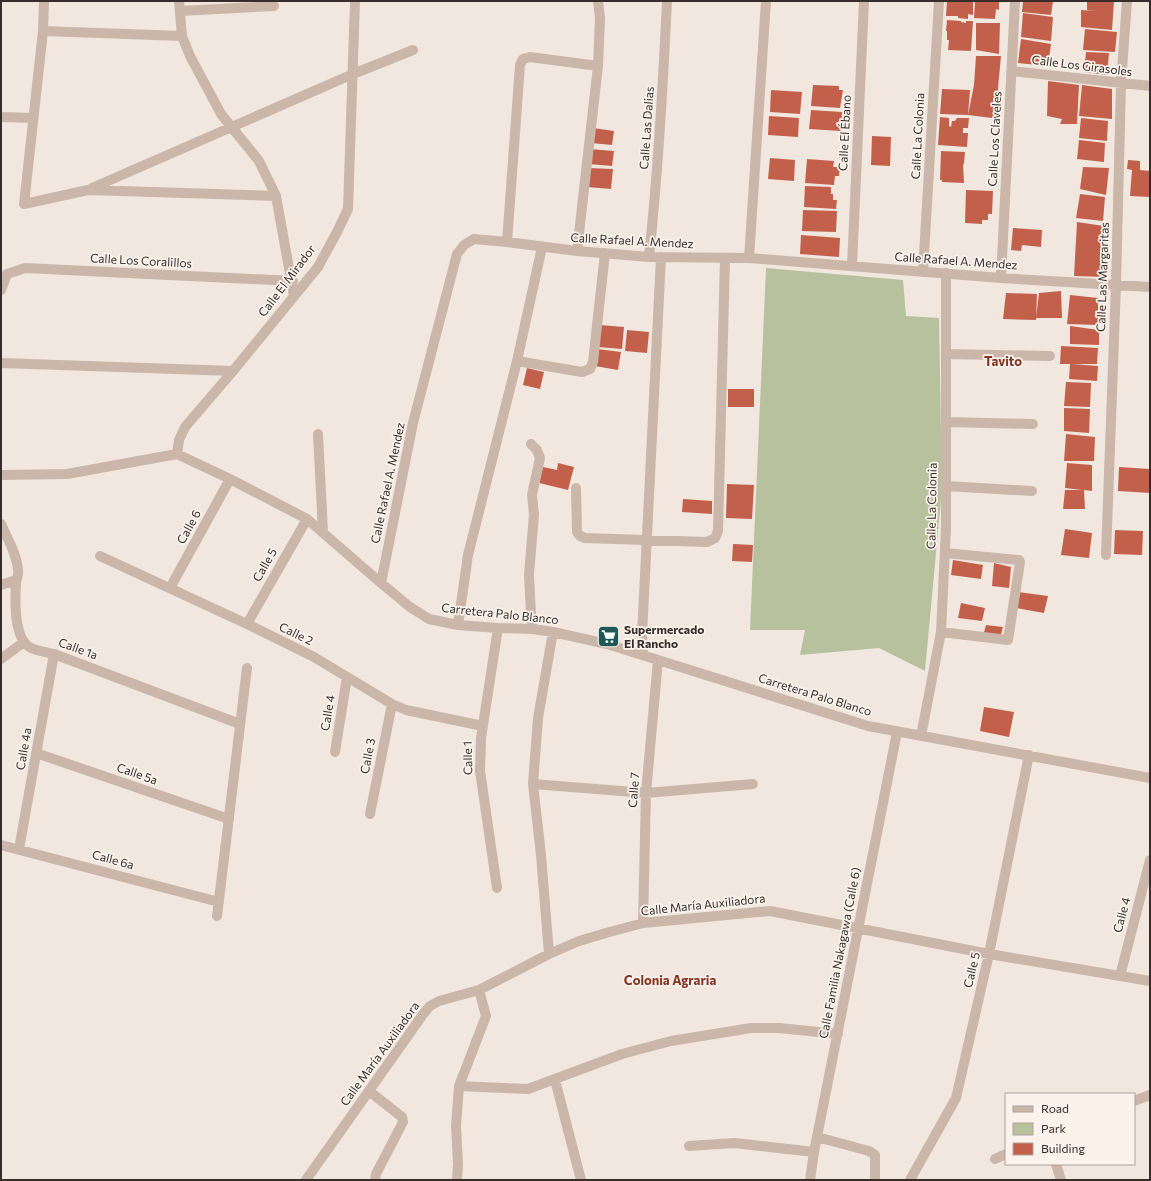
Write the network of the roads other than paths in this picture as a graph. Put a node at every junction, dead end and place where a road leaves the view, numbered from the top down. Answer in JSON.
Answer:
{"nodes":[{"id":1,"x":44,"y":1,"type":"edge"},
{"id":2,"x":355,"y":1,"type":"edge"},
{"id":3,"x":598,"y":1,"type":"edge"},
{"id":4,"x":667,"y":1,"type":"edge"},
{"id":5,"x":766,"y":1,"type":"edge"},
{"id":6,"x":864,"y":1,"type":"edge"},
{"id":7,"x":939,"y":1,"type":"edge"},
{"id":8,"x":1015,"y":1,"type":"edge"},
{"id":9,"x":1127,"y":1,"type":"edge"},
{"id":10,"x":180,"y":6,"type":"edge"},
{"id":11,"x":274,"y":6,"type":"dead end"},
{"id":12,"x":43,"y":31,"type":"junction"},
{"id":13,"x":182,"y":36,"type":"junction"},
{"id":14,"x":413,"y":50,"type":"dead end"},
{"id":15,"x":598,"y":66,"type":"junction"},
{"id":16,"x":1012,"y":71,"type":"junction"},
{"id":17,"x":353,"y":74,"type":"junction"},
{"id":18,"x":1121,"y":83,"type":"junction"},
{"id":19,"x":1150,"y":86,"type":"edge"},
{"id":20,"x":1,"y":117,"type":"edge"},
{"id":21,"x":33,"y":118,"type":"junction"},
{"id":22,"x":231,"y":127,"type":"junction"},
{"id":23,"x":88,"y":190,"type":"junction"},
{"id":24,"x":276,"y":196,"type":"junction"},
{"id":25,"x":507,"y":242,"type":"junction"},
{"id":26,"x":542,"y":247,"type":"junction"},
{"id":27,"x":577,"y":251,"type":"junction"},
{"id":28,"x":605,"y":253,"type":"junction"},
{"id":29,"x":649,"y":257,"type":"junction"},
{"id":30,"x":661,"y":257,"type":"junction"},
{"id":31,"x":725,"y":258,"type":"junction"},
{"id":32,"x":749,"y":258,"type":"junction"},
{"id":33,"x":852,"y":266,"type":"junction"},
{"id":34,"x":924,"y":272,"type":"junction"},
{"id":35,"x":946,"y":273,"type":"junction"},
{"id":36,"x":1002,"y":278,"type":"junction"},
{"id":37,"x":292,"y":281,"type":"junction"},
{"id":38,"x":1116,"y":285,"type":"junction"},
{"id":39,"x":1150,"y":287,"type":"edge"},
{"id":40,"x":1,"y":290,"type":"edge"},
{"id":41,"x":294,"y":296,"type":"junction"},
{"id":42,"x":946,"y":354,"type":"junction"},
{"id":43,"x":1050,"y":356,"type":"dead end"},
{"id":44,"x":517,"y":361,"type":"junction"},
{"id":45,"x":1,"y":363,"type":"edge"},
{"id":46,"x":233,"y":371,"type":"junction"},
{"id":47,"x":946,"y":422,"type":"junction"},
{"id":48,"x":1033,"y":424,"type":"dead end"},
{"id":49,"x":318,"y":434,"type":"dead end"},
{"id":50,"x":531,"y":444,"type":"dead end"},
{"id":51,"x":177,"y":454,"type":"junction"},
{"id":52,"x":1,"y":475,"type":"edge"},
{"id":53,"x":230,"y":479,"type":"junction"},
{"id":54,"x":946,"y":486,"type":"junction"},
{"id":55,"x":576,"y":488,"type":"dead end"},
{"id":56,"x":1032,"y":491,"type":"dead end"},
{"id":57,"x":307,"y":519,"type":"junction"},
{"id":58,"x":1,"y":524,"type":"edge"},
{"id":59,"x":323,"y":532,"type":"junction"},
{"id":60,"x":647,"y":540,"type":"junction"},
{"id":61,"x":945,"y":553,"type":"junction"},
{"id":62,"x":1106,"y":554,"type":"dead end"},
{"id":63,"x":100,"y":556,"type":"dead end"},
{"id":64,"x":16,"y":580,"type":"junction"},
{"id":65,"x":381,"y":583,"type":"junction"},
{"id":66,"x":1,"y":585,"type":"edge"},
{"id":67,"x":170,"y":588,"type":"junction"},
{"id":68,"x":247,"y":624,"type":"junction"},
{"id":69,"x":458,"y":625,"type":"junction"},
{"id":70,"x":498,"y":628,"type":"junction"},
{"id":71,"x":533,"y":629,"type":"junction"},
{"id":72,"x":553,"y":632,"type":"junction"},
{"id":73,"x":941,"y":632,"type":"junction"},
{"id":74,"x":24,"y":642,"type":"junction"},
{"id":75,"x":54,"y":654,"type":"junction"},
{"id":76,"x":643,"y":655,"type":"junction"},
{"id":77,"x":1,"y":659,"type":"edge"},
{"id":78,"x":658,"y":660,"type":"junction"},
{"id":79,"x":247,"y":668,"type":"dead end"},
{"id":80,"x":347,"y":677,"type":"junction"},
{"id":81,"x":392,"y":704,"type":"junction"},
{"id":82,"x":240,"y":724,"type":"junction"},
{"id":83,"x":482,"y":726,"type":"junction"},
{"id":84,"x":897,"y":732,"type":"junction"},
{"id":85,"x":921,"y":736,"type":"junction"},
{"id":86,"x":335,"y":752,"type":"dead end"},
{"id":87,"x":36,"y":753,"type":"junction"},
{"id":88,"x":1029,"y":755,"type":"junction"},
{"id":89,"x":1150,"y":778,"type":"edge"},
{"id":90,"x":533,"y":784,"type":"junction"},
{"id":91,"x":753,"y":784,"type":"dead end"},
{"id":92,"x":646,"y":793,"type":"junction"},
{"id":93,"x":370,"y":814,"type":"dead end"},
{"id":94,"x":229,"y":819,"type":"junction"},
{"id":95,"x":1,"y":844,"type":"edge"},
{"id":96,"x":19,"y":849,"type":"junction"},
{"id":97,"x":1150,"y":860,"type":"edge"},
{"id":98,"x":497,"y":888,"type":"dead end"},
{"id":99,"x":219,"y":902,"type":"junction"},
{"id":100,"x":217,"y":916,"type":"dead end"},
{"id":101,"x":643,"y":923,"type":"junction"},
{"id":102,"x":858,"y":928,"type":"junction"},
{"id":103,"x":549,"y":954,"type":"junction"},
{"id":104,"x":989,"y":954,"type":"junction"},
{"id":105,"x":1120,"y":976,"type":"junction"},
{"id":106,"x":1150,"y":981,"type":"edge"},
{"id":107,"x":479,"y":990,"type":"junction"},
{"id":108,"x":838,"y":1034,"type":"junction"},
{"id":109,"x":555,"y":1080,"type":"junction"},
{"id":110,"x":459,"y":1086,"type":"junction"},
{"id":111,"x":369,"y":1091,"type":"junction"},
{"id":112,"x":1150,"y":1095,"type":"edge"},
{"id":113,"x":1135,"y":1102,"type":"edge"},
{"id":114,"x":817,"y":1137,"type":"junction"},
{"id":115,"x":689,"y":1146,"type":"dead end"},
{"id":116,"x":814,"y":1152,"type":"junction"},
{"id":117,"x":1005,"y":1154,"type":"edge"},
{"id":118,"x":995,"y":1159,"type":"dead end"},
{"id":119,"x":1056,"y":1165,"type":"edge"},
{"id":120,"x":306,"y":1180,"type":"edge"},
{"id":121,"x":375,"y":1180,"type":"edge"},
{"id":122,"x":457,"y":1180,"type":"edge"},
{"id":123,"x":581,"y":1180,"type":"edge"},
{"id":124,"x":810,"y":1180,"type":"edge"},
{"id":125,"x":875,"y":1180,"type":"edge"},
{"id":126,"x":912,"y":1180,"type":"edge"},
{"id":127,"x":1061,"y":1180,"type":"edge"}],
"edges":[{"from":1,"to":12,"type":"street"},
{"from":2,"to":17,"type":"street","name":"Calle El Mirador"},
{"from":3,"to":15,"type":"street"},
{"from":4,"to":29,"type":"street","name":"Calle Las Dalias"},
{"from":5,"to":32,"type":"street"},
{"from":6,"to":33,"type":"street","name":"Calle El Ébano"},
{"from":7,"to":34,"type":"street","name":"Calle La Colonia"},
{"from":8,"to":16,"type":"street","name":"Calle Los Claveles"},
{"from":9,"to":18,"type":"street","name":"Calle Las Margaritas"},
{"from":10,"to":11,"type":"street"},
{"from":10,"to":13,"type":"street"},
{"from":12,"to":13,"type":"street"},
{"from":12,"to":21,"type":"street"},
{"from":13,"to":22,"type":"street"},
{"from":14,"to":17,"type":"street"},
{"from":15,"to":25,"type":"street"},
{"from":15,"to":27,"type":"street"},
{"from":16,"to":18,"type":"street","name":"Calle Los Girasoles"},
{"from":16,"to":36,"type":"street","name":"Calle Los Claveles"},
{"from":17,"to":22,"type":"street"},
{"from":17,"to":41,"type":"street","name":"Calle El Mirador"},
{"from":18,"to":19,"type":"street","name":"Calle Los Girasoles"},
{"from":18,"to":38,"type":"street","name":"Calle Las Margaritas"},
{"from":20,"to":21,"type":"street"},
{"from":21,"to":23,"type":"street"},
{"from":22,"to":23,"type":"street"},
{"from":22,"to":24,"type":"street"},
{"from":23,"to":24,"type":"street"},
{"from":24,"to":37,"type":"street"},
{"from":25,"to":26,"type":"street","name":"Calle Rafael A. Mendez"},
{"from":25,"to":65,"type":"street","name":"Calle Rafael A. Mendez"},
{"from":26,"to":27,"type":"street","name":"Calle Rafael A. Mendez"},
{"from":26,"to":44,"type":"street"},
{"from":27,"to":28,"type":"street","name":"Calle Rafael A. Mendez"},
{"from":28,"to":29,"type":"street","name":"Calle Rafael A. Mendez"},
{"from":28,"to":44,"type":"street"},
{"from":29,"to":30,"type":"street","name":"Calle Rafael A. Mendez"},
{"from":30,"to":31,"type":"street","name":"Calle Rafael A. Mendez"},
{"from":30,"to":60,"type":"street"},
{"from":31,"to":32,"type":"street","name":"Calle Rafael A. Mendez"},
{"from":31,"to":60,"type":"street"},
{"from":32,"to":33,"type":"street","name":"Calle Rafael A. Mendez"},
{"from":33,"to":34,"type":"street","name":"Calle Rafael A. Mendez"},
{"from":34,"to":35,"type":"street","name":"Calle Rafael A. Mendez"},
{"from":35,"to":36,"type":"street","name":"Calle Rafael A. Mendez"},
{"from":35,"to":42,"type":"street","name":"Calle La Colonia"},
{"from":36,"to":38,"type":"street","name":"Calle Rafael A. Mendez"},
{"from":37,"to":40,"type":"street","name":"Calle Los Coralillos"},
{"from":37,"to":41,"type":"street"},
{"from":38,"to":39,"type":"street","name":"Calle Rafael A. Mendez"},
{"from":38,"to":62,"type":"street","name":"Calle Las Margaritas"},
{"from":41,"to":46,"type":"street","name":"Calle El Mirador"},
{"from":42,"to":43,"type":"street"},
{"from":42,"to":47,"type":"street","name":"Calle La Colonia"},
{"from":44,"to":69,"type":"street"},
{"from":45,"to":46,"type":"street"},
{"from":46,"to":51,"type":"street","name":"Calle El Mirador"},
{"from":47,"to":48,"type":"street"},
{"from":47,"to":54,"type":"street","name":"Calle La Colonia"},
{"from":49,"to":59,"type":"street"},
{"from":50,"to":71,"type":"street"},
{"from":51,"to":52,"type":"street"},
{"from":51,"to":53,"type":"street","name":"Carretera Palo Blanco"},
{"from":53,"to":57,"type":"street","name":"Carretera Palo Blanco"},
{"from":53,"to":67,"type":"street","name":"Calle 6"},
{"from":54,"to":56,"type":"street"},
{"from":54,"to":61,"type":"street","name":"Calle La Colonia"},
{"from":55,"to":60,"type":"street"},
{"from":57,"to":59,"type":"street","name":"Carretera Palo Blanco"},
{"from":57,"to":68,"type":"street","name":"Calle 5"},
{"from":58,"to":64,"type":"street"},
{"from":59,"to":65,"type":"street","name":"Carretera Palo Blanco"},
{"from":60,"to":76,"type":"street"},
{"from":61,"to":73,"type":"street","name":"Calle La Colonia"},
{"from":61,"to":73,"type":"street"},
{"from":63,"to":67,"type":"street","name":"Calle 2"},
{"from":64,"to":66,"type":"street"},
{"from":64,"to":74,"type":"street"},
{"from":65,"to":69,"type":"street","name":"Carretera Palo Blanco"},
{"from":67,"to":68,"type":"street","name":"Calle 2"},
{"from":68,"to":80,"type":"street","name":"Calle 2"},
{"from":69,"to":70,"type":"street","name":"Carretera Palo Blanco"},
{"from":70,"to":71,"type":"street","name":"Carretera Palo Blanco"},
{"from":70,"to":83,"type":"street","name":"Calle 1"},
{"from":71,"to":72,"type":"street","name":"Carretera Palo Blanco"},
{"from":72,"to":76,"type":"street","name":"Carretera Palo Blanco"},
{"from":72,"to":90,"type":"street"},
{"from":73,"to":85,"type":"street","name":"Calle La Colonia"},
{"from":74,"to":75,"type":"street","name":"Calle 1a"},
{"from":74,"to":77,"type":"street"},
{"from":75,"to":82,"type":"street","name":"Calle 1a"},
{"from":75,"to":87,"type":"street","name":"Calle 4a"},
{"from":76,"to":78,"type":"street","name":"Carretera Palo Blanco"},
{"from":78,"to":84,"type":"street","name":"Carretera Palo Blanco"},
{"from":78,"to":92,"type":"street","name":"Calle 7"},
{"from":79,"to":82,"type":"street"},
{"from":80,"to":81,"type":"street","name":"Calle 2"},
{"from":80,"to":86,"type":"street","name":"Calle 4"},
{"from":81,"to":83,"type":"street","name":"Calle 2"},
{"from":81,"to":93,"type":"street","name":"Calle 3"},
{"from":82,"to":94,"type":"street"},
{"from":83,"to":98,"type":"street","name":"Calle 1"},
{"from":84,"to":85,"type":"street","name":"Carretera Palo Blanco"},
{"from":84,"to":102,"type":"street","name":"Calle Familia Nakagawa (Calle 6)"},
{"from":85,"to":88,"type":"street","name":"Carretera Palo Blanco"},
{"from":87,"to":94,"type":"street","name":"Calle 5a"},
{"from":87,"to":96,"type":"street","name":"Calle 4a"},
{"from":88,"to":89,"type":"street","name":"Carretera Palo Blanco"},
{"from":88,"to":104,"type":"street","name":"Calle 5"},
{"from":90,"to":92,"type":"street"},
{"from":90,"to":103,"type":"street"},
{"from":91,"to":92,"type":"street"},
{"from":92,"to":101,"type":"street","name":"Calle 7"},
{"from":94,"to":99,"type":"street"},
{"from":95,"to":96,"type":"street","name":"Calle 6a"},
{"from":96,"to":99,"type":"street","name":"Calle 6a"},
{"from":97,"to":105,"type":"street","name":"Calle 4"},
{"from":99,"to":100,"type":"street"},
{"from":101,"to":102,"type":"street","name":"Calle María Auxiliadora"},
{"from":101,"to":103,"type":"street","name":"Calle María Auxiliadora"},
{"from":102,"to":104,"type":"street","name":"Calle María Auxiliadora"},
{"from":102,"to":108,"type":"street","name":"Calle Familia Nakagawa (Calle 6)"},
{"from":103,"to":107,"type":"street","name":"Calle María Auxiliadora"},
{"from":104,"to":105,"type":"street","name":"Calle María Auxiliadora"},
{"from":104,"to":126,"type":"street","name":"Calle 5"},
{"from":105,"to":106,"type":"street","name":"Calle María Auxiliadora"},
{"from":107,"to":110,"type":"street"},
{"from":107,"to":111,"type":"street","name":"Calle María Auxiliadora"},
{"from":108,"to":109,"type":"street"},
{"from":108,"to":114,"type":"street","name":"Calle Familia Nakagawa (Calle 6)"},
{"from":109,"to":110,"type":"street"},
{"from":109,"to":123,"type":"street"},
{"from":110,"to":122,"type":"street"},
{"from":111,"to":120,"type":"street","name":"Calle María Auxiliadora"},
{"from":111,"to":121,"type":"street"},
{"from":112,"to":113,"type":"street"},
{"from":114,"to":116,"type":"street","name":"Calle Familia Nakagawa (Calle 6)"},
{"from":114,"to":125,"type":"street"},
{"from":115,"to":116,"type":"street"},
{"from":116,"to":124,"type":"street","name":"Calle Familia Nakagawa (Calle 6)"},
{"from":117,"to":118,"type":"street"},
{"from":119,"to":127,"type":"street"}]}
